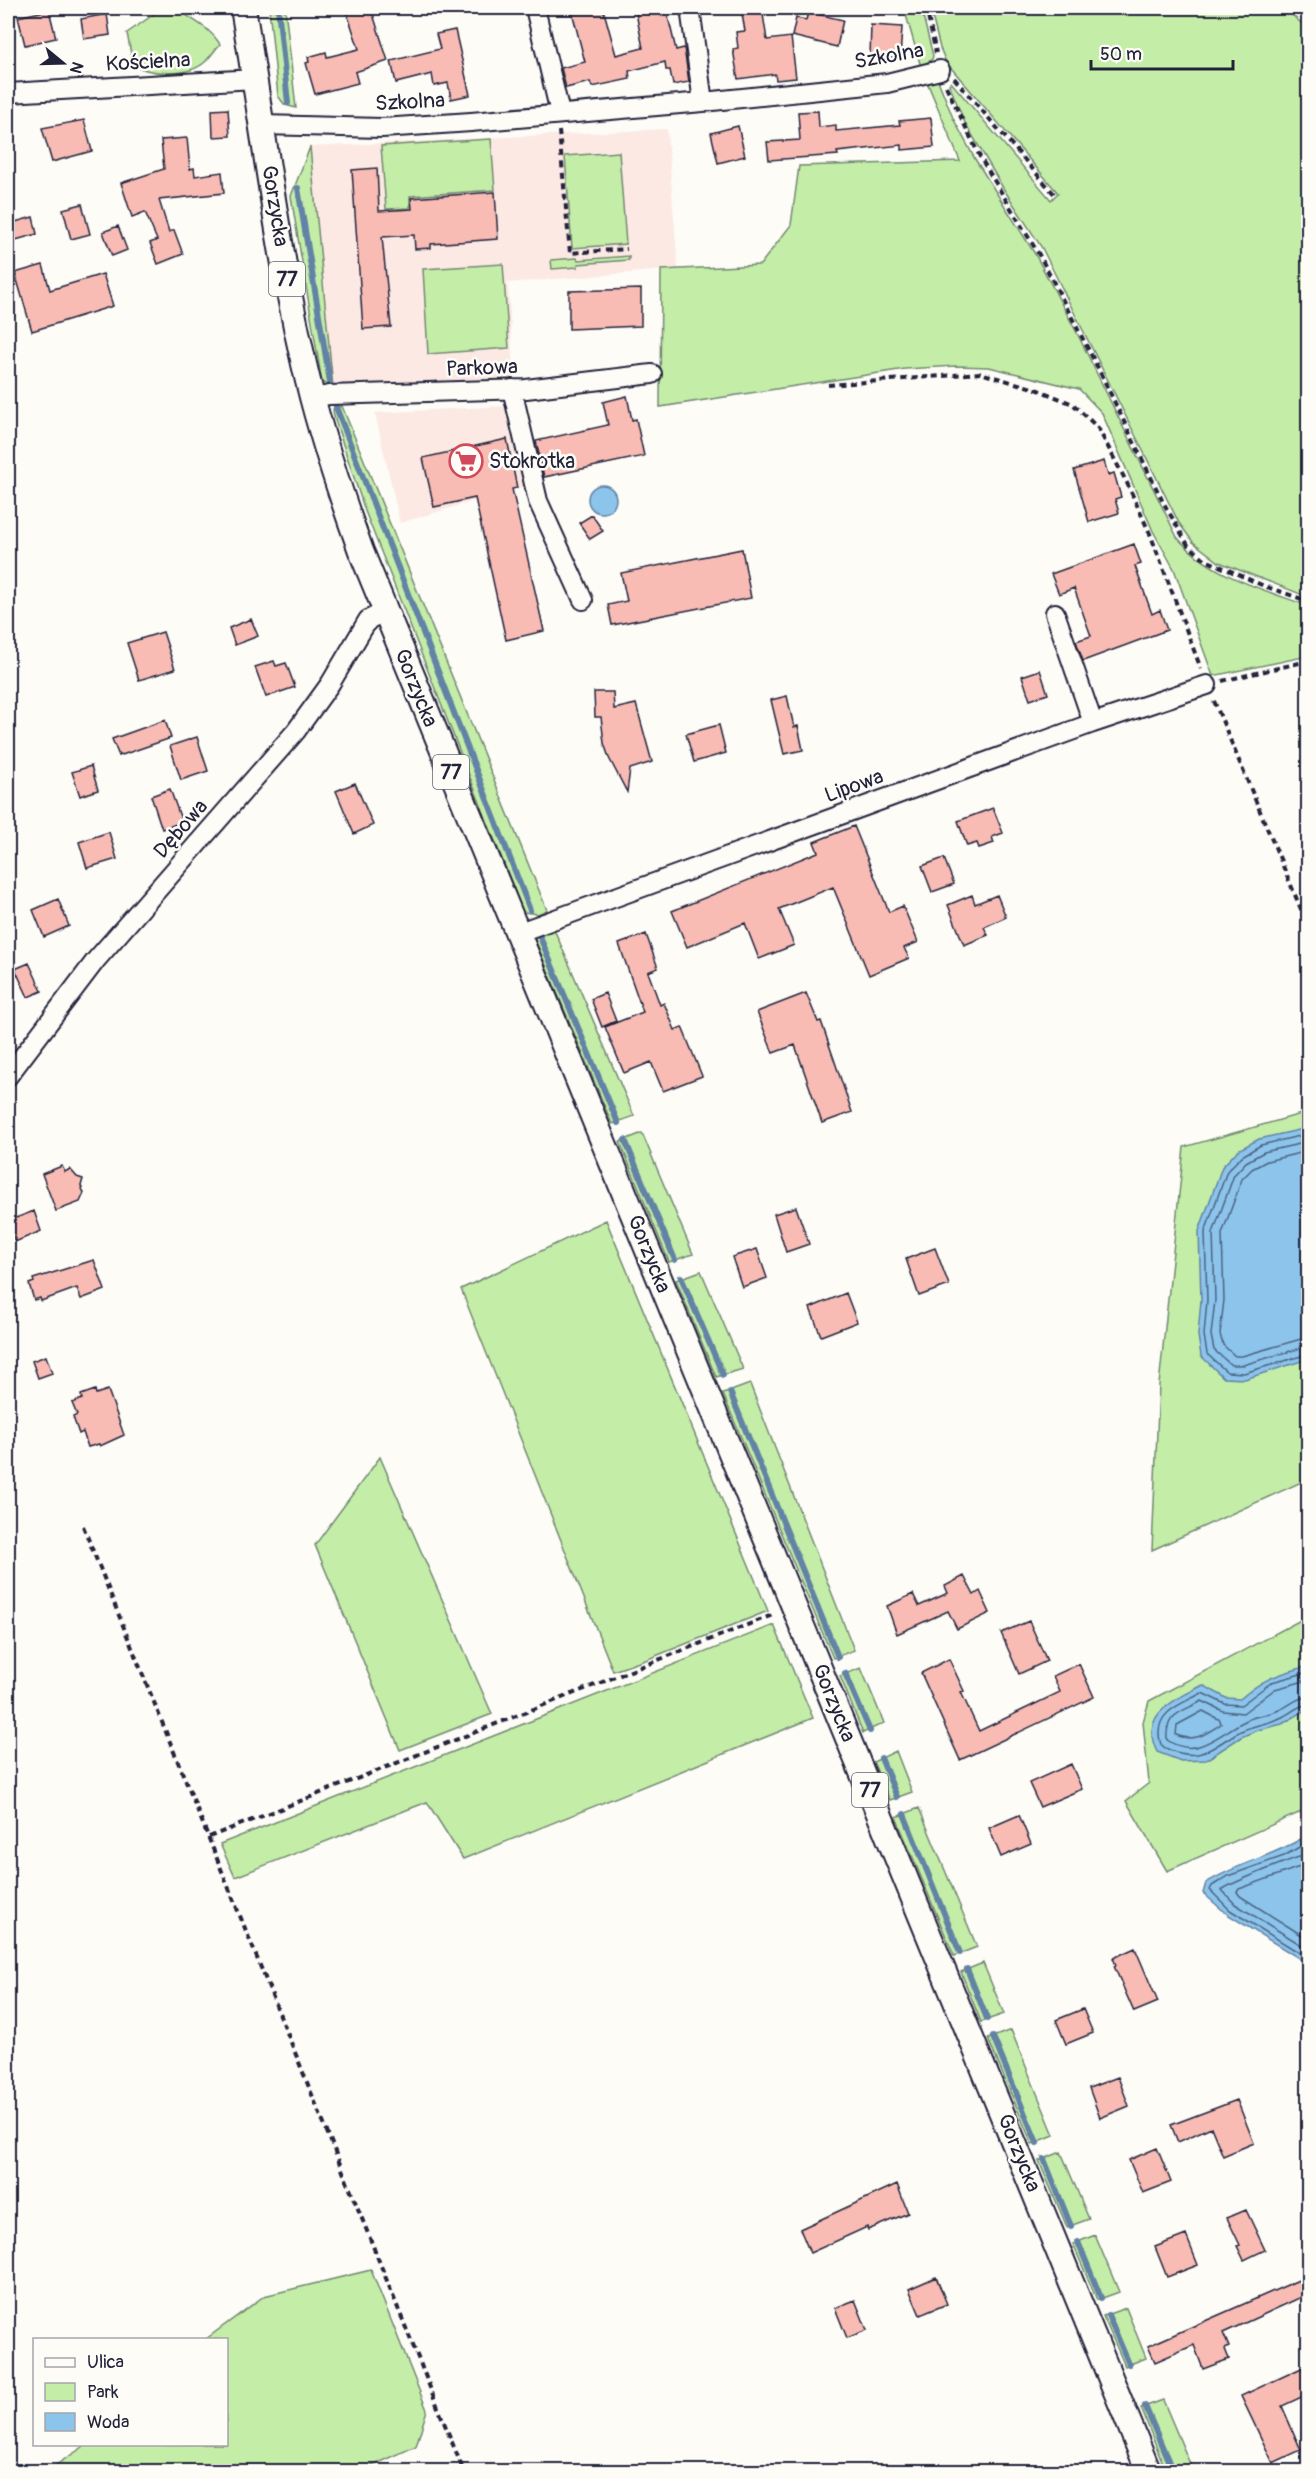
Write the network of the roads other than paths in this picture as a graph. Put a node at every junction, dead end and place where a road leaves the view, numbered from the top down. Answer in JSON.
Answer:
{"nodes":[{"id":1,"x":243,"y":8,"type":"edge"},
{"id":2,"x":535,"y":8,"type":"edge"},
{"id":3,"x":690,"y":8,"type":"edge"},
{"id":4,"x":939,"y":70,"type":"road end"},
{"id":5,"x":255,"y":79,"type":"junction"},
{"id":6,"x":8,"y":93,"type":"edge"},
{"id":7,"x":703,"y":102,"type":"junction"},
{"id":8,"x":559,"y":121,"type":"junction"},
{"id":9,"x":262,"y":125,"type":"junction"},
{"id":10,"x":652,"y":374,"type":"dead end"},
{"id":11,"x":512,"y":389,"type":"junction"},
{"id":12,"x":313,"y":398,"type":"junction"},
{"id":13,"x":584,"y":600,"type":"dead end"},
{"id":14,"x":385,"y":611,"type":"junction"},
{"id":15,"x":1055,"y":613,"type":"dead end"},
{"id":16,"x":1207,"y":685,"type":"road end"},
{"id":17,"x":1093,"y":723,"type":"junction"},
{"id":18,"x":517,"y":933,"type":"junction"},
{"id":19,"x":8,"y":1076,"type":"edge"},
{"id":20,"x":1149,"y":2472,"type":"edge"}],
"edges":[{"from":1,"to":5,"type":"main road","name":"Gorzycka","number":"77"},
{"from":2,"to":8,"type":"street"},
{"from":3,"to":7,"type":"street"},
{"from":4,"to":7,"type":"street","name":"Szkolna"},
{"from":5,"to":6,"type":"street","name":"Kościelna"},
{"from":5,"to":9,"type":"main road","name":"Gorzycka","number":"77"},
{"from":7,"to":8,"type":"street","name":"Szkolna"},
{"from":8,"to":9,"type":"street","name":"Szkolna"},
{"from":9,"to":12,"type":"main road","name":"Gorzycka","number":"77"},
{"from":10,"to":11,"type":"street","name":"Parkowa"},
{"from":11,"to":12,"type":"street","name":"Parkowa"},
{"from":11,"to":13,"type":"street"},
{"from":12,"to":14,"type":"main road","name":"Gorzycka","number":"77"},
{"from":14,"to":18,"type":"main road","name":"Gorzycka","number":"77"},
{"from":14,"to":19,"type":"street","name":"Dębowa"},
{"from":15,"to":17,"type":"street"},
{"from":16,"to":17,"type":"street","name":"Lipowa"},
{"from":17,"to":18,"type":"street","name":"Lipowa"},
{"from":18,"to":20,"type":"main road","name":"Gorzycka","number":"77"}]}
